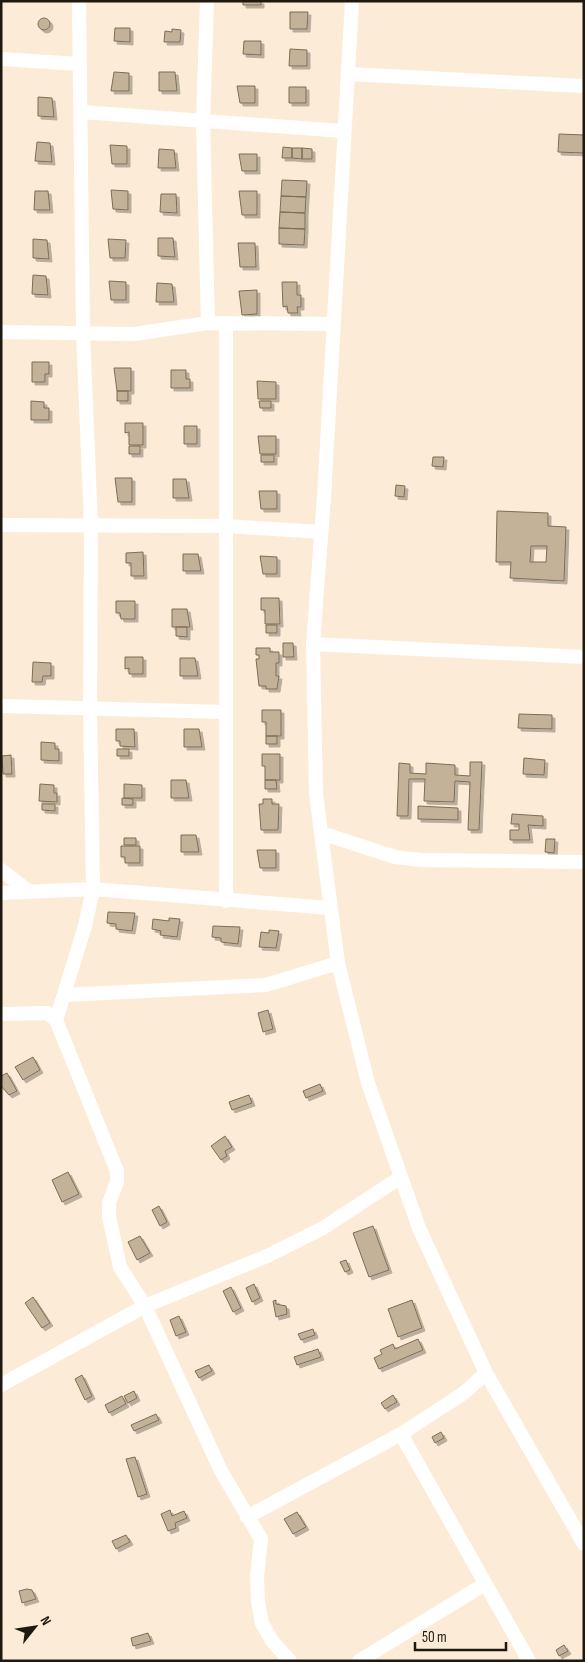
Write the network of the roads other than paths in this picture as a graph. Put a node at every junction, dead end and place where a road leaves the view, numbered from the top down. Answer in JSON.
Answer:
{"nodes":[{"id":1,"x":80,"y":1,"type":"edge"},
{"id":2,"x":207,"y":1,"type":"edge"},
{"id":3,"x":352,"y":1,"type":"edge"},
{"id":4,"x":1,"y":59,"type":"edge"},
{"id":5,"x":79,"y":64,"type":"junction"},
{"id":6,"x":348,"y":74,"type":"junction"},
{"id":7,"x":584,"y":86,"type":"edge"},
{"id":8,"x":82,"y":112,"type":"junction"},
{"id":9,"x":203,"y":121,"type":"junction"},
{"id":10,"x":343,"y":131,"type":"junction"},
{"id":11,"x":208,"y":323,"type":"junction"},
{"id":12,"x":333,"y":324,"type":"junction"},
{"id":13,"x":226,"y":325,"type":"junction"},
{"id":14,"x":1,"y":332,"type":"edge"},
{"id":15,"x":83,"y":333,"type":"junction"},
{"id":16,"x":1,"y":524,"type":"edge"},
{"id":17,"x":92,"y":525,"type":"junction"},
{"id":18,"x":226,"y":526,"type":"junction"},
{"id":19,"x":320,"y":532,"type":"junction"},
{"id":20,"x":313,"y":644,"type":"junction"},
{"id":21,"x":584,"y":657,"type":"edge"},
{"id":22,"x":1,"y":706,"type":"edge"},
{"id":23,"x":90,"y":707,"type":"junction"},
{"id":24,"x":225,"y":712,"type":"junction"},
{"id":25,"x":321,"y":833,"type":"junction"},
{"id":26,"x":584,"y":862,"type":"edge"},
{"id":27,"x":1,"y":870,"type":"edge"},
{"id":28,"x":93,"y":889,"type":"junction"},
{"id":29,"x":30,"y":892,"type":"junction"},
{"id":30,"x":1,"y":893,"type":"edge"},
{"id":31,"x":226,"y":901,"type":"junction"},
{"id":32,"x":330,"y":908,"type":"junction"},
{"id":33,"x":338,"y":963,"type":"junction"},
{"id":34,"x":64,"y":995,"type":"junction"},
{"id":35,"x":1,"y":1014,"type":"edge"},
{"id":36,"x":56,"y":1020,"type":"junction"},
{"id":37,"x":401,"y":1177,"type":"junction"},
{"id":38,"x":145,"y":1306,"type":"junction"},
{"id":39,"x":486,"y":1373,"type":"junction"},
{"id":40,"x":1,"y":1385,"type":"edge"},
{"id":41,"x":401,"y":1434,"type":"junction"},
{"id":42,"x":247,"y":1517,"type":"junction"},
{"id":43,"x":584,"y":1544,"type":"edge"},
{"id":44,"x":485,"y":1584,"type":"junction"},
{"id":45,"x":290,"y":1661,"type":"edge"},
{"id":46,"x":359,"y":1661,"type":"edge"},
{"id":47,"x":529,"y":1661,"type":"edge"}],
"edges":[{"from":1,"to":5,"type":"street"},
{"from":2,"to":9,"type":"street"},
{"from":3,"to":6,"type":"street"},
{"from":4,"to":5,"type":"street"},
{"from":5,"to":8,"type":"street"},
{"from":6,"to":7,"type":"street"},
{"from":6,"to":10,"type":"street"},
{"from":8,"to":9,"type":"street"},
{"from":8,"to":15,"type":"street"},
{"from":9,"to":10,"type":"street"},
{"from":9,"to":11,"type":"street"},
{"from":10,"to":12,"type":"street"},
{"from":11,"to":13,"type":"street"},
{"from":11,"to":15,"type":"street"},
{"from":12,"to":13,"type":"street"},
{"from":12,"to":19,"type":"street"},
{"from":13,"to":18,"type":"street"},
{"from":14,"to":15,"type":"street"},
{"from":15,"to":17,"type":"street"},
{"from":16,"to":17,"type":"street"},
{"from":17,"to":18,"type":"street"},
{"from":17,"to":23,"type":"street"},
{"from":18,"to":19,"type":"street"},
{"from":18,"to":24,"type":"street"},
{"from":19,"to":20,"type":"street"},
{"from":20,"to":21,"type":"street"},
{"from":20,"to":25,"type":"street"},
{"from":22,"to":23,"type":"street"},
{"from":23,"to":24,"type":"street"},
{"from":23,"to":28,"type":"street"},
{"from":24,"to":31,"type":"street"},
{"from":25,"to":26,"type":"street"},
{"from":25,"to":32,"type":"street"},
{"from":27,"to":29,"type":"street"},
{"from":28,"to":29,"type":"street"},
{"from":28,"to":31,"type":"street"},
{"from":28,"to":34,"type":"street"},
{"from":29,"to":30,"type":"street"},
{"from":31,"to":32,"type":"street"},
{"from":32,"to":33,"type":"street"},
{"from":33,"to":34,"type":"street"},
{"from":33,"to":37,"type":"street"},
{"from":34,"to":36,"type":"street"},
{"from":35,"to":36,"type":"street"},
{"from":36,"to":38,"type":"street"},
{"from":37,"to":38,"type":"street"},
{"from":37,"to":39,"type":"street"},
{"from":38,"to":40,"type":"street"},
{"from":38,"to":42,"type":"street"},
{"from":39,"to":41,"type":"street"},
{"from":39,"to":43,"type":"street"},
{"from":41,"to":42,"type":"street"},
{"from":41,"to":44,"type":"street"},
{"from":42,"to":45,"type":"street"},
{"from":44,"to":46,"type":"street"},
{"from":44,"to":47,"type":"street"}]}
